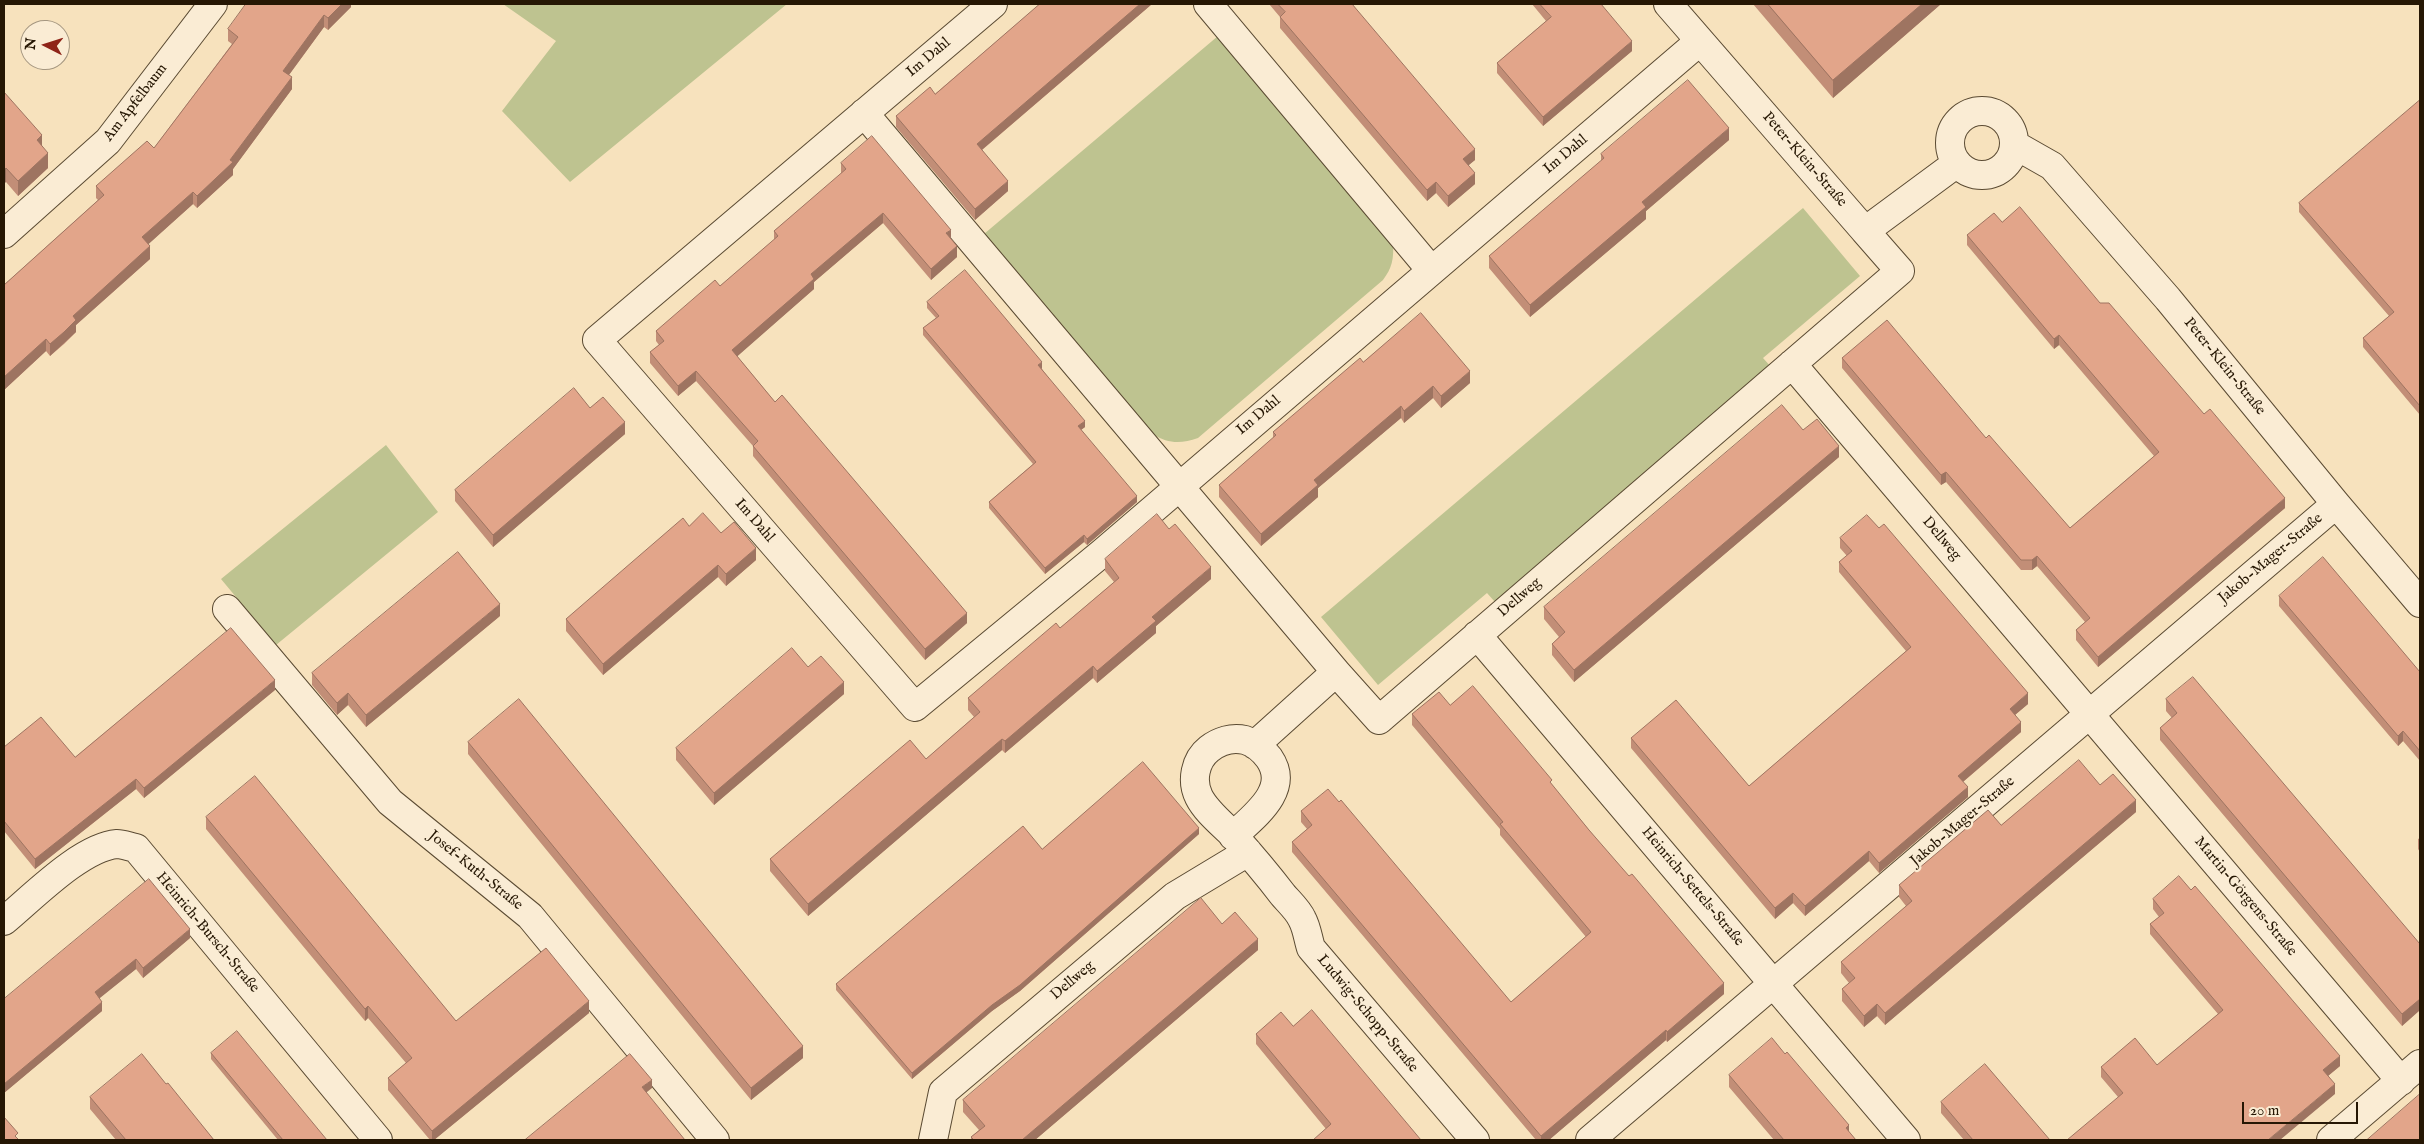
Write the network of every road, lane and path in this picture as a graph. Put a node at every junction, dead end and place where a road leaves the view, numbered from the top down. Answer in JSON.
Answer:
{"nodes":[{"id":1,"x":213,"y":4,"type":"edge"},
{"id":2,"x":993,"y":4,"type":"edge"},
{"id":3,"x":1208,"y":4,"type":"edge"},
{"id":4,"x":1668,"y":4,"type":"edge"},
{"id":5,"x":1700,"y":41,"type":"junction"},
{"id":6,"x":864,"y":113,"type":"junction"},
{"id":7,"x":2015,"y":144,"type":"junction"},
{"id":8,"x":1957,"y":163,"type":"junction"},
{"id":9,"x":1865,"y":231,"type":"junction"},
{"id":10,"x":4,"y":234,"type":"edge"},
{"id":11,"x":1431,"y":270,"type":"junction"},
{"id":12,"x":1792,"y":364,"type":"junction"},
{"id":13,"x":1178,"y":485,"type":"junction"},
{"id":14,"x":2336,"y":504,"type":"junction"},
{"id":15,"x":2420,"y":603,"type":"edge"},
{"id":16,"x":228,"y":609,"type":"dead end"},
{"id":17,"x":1478,"y":635,"type":"junction"},
{"id":18,"x":1336,"y":672,"type":"junction"},
{"id":19,"x":2090,"y":714,"type":"junction"},
{"id":20,"x":1256,"y":745,"type":"junction"},
{"id":21,"x":1241,"y":844,"type":"junction"},
{"id":22,"x":4,"y":922,"type":"edge"},
{"id":23,"x":1773,"y":984,"type":"junction"},
{"id":24,"x":2410,"y":1073,"type":"edge"},
{"id":25,"x":378,"y":1140,"type":"edge"},
{"id":26,"x":715,"y":1140,"type":"edge"},
{"id":27,"x":935,"y":1140,"type":"edge"},
{"id":28,"x":1474,"y":1140,"type":"edge"},
{"id":29,"x":1590,"y":1140,"type":"edge"},
{"id":30,"x":1906,"y":1140,"type":"edge"},
{"id":31,"x":2331,"y":1140,"type":"edge"}],
"edges":[{"from":1,"to":10,"type":"street","name":"Am Apfelbaum"},
{"from":2,"to":6,"type":"street","name":"Im Dahl"},
{"from":3,"to":11,"type":"street"},
{"from":4,"to":5,"type":"street","name":"Peter-Klein-Straße"},
{"from":5,"to":9,"type":"street","name":"Peter-Klein-Straße"},
{"from":5,"to":11,"type":"street","name":"Im Dahl"},
{"from":6,"to":13,"type":"street"},
{"from":6,"to":13,"type":"street","name":"Im Dahl"},
{"from":7,"to":8,"type":"street"},
{"from":7,"to":8,"type":"street"},
{"from":7,"to":14,"type":"street","name":"Peter-Klein-Straße"},
{"from":8,"to":9,"type":"street"},
{"from":9,"to":12,"type":"street","name":"Dellweg"},
{"from":11,"to":13,"type":"street","name":"Im Dahl"},
{"from":12,"to":17,"type":"street","name":"Dellweg"},
{"from":12,"to":19,"type":"street","name":"Dellweg"},
{"from":13,"to":18,"type":"street"},
{"from":14,"to":15,"type":"street","name":"Peter-Klein-Straße"},
{"from":14,"to":19,"type":"street","name":"Jakob-Mager-Straße"},
{"from":16,"to":26,"type":"street","name":"Josef-Kuth-Straße"},
{"from":17,"to":18,"type":"street","name":"Dellweg"},
{"from":17,"to":23,"type":"street","name":"Heinrich-Settels-Straße"},
{"from":18,"to":20,"type":"street"},
{"from":19,"to":23,"type":"street","name":"Jakob-Mager-Straße"},
{"from":19,"to":24,"type":"street","name":"Martin-Görgens-Straße"},
{"from":20,"to":21,"type":"street"},
{"from":20,"to":21,"type":"street","name":"Ludwig-Schopp-Straße"},
{"from":21,"to":27,"type":"street","name":"Dellweg"},
{"from":21,"to":28,"type":"street","name":"Ludwig-Schopp-Straße"},
{"from":22,"to":25,"type":"street","name":"Heinrich-Bursch-Straße"},
{"from":23,"to":29,"type":"street","name":"Jakob-Mager-Straße"},
{"from":23,"to":30,"type":"street","name":"Heinrich-Settels-Straße"},
{"from":24,"to":31,"type":"street","name":"Martin-Görgens-Straße"}]}
